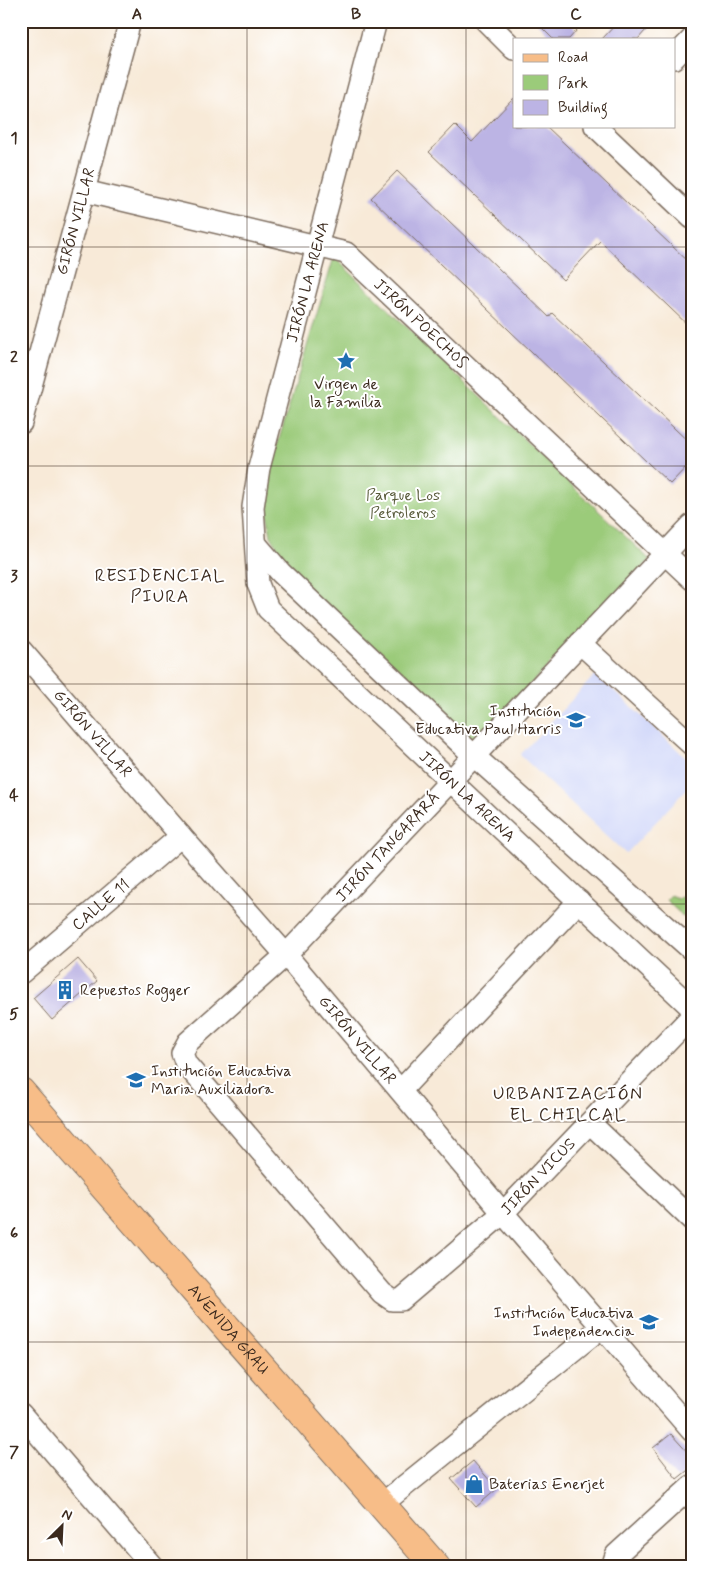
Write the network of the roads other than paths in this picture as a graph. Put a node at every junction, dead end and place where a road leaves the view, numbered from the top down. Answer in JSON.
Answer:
{"nodes":[{"id":1,"x":130,"y":21,"type":"edge"},
{"id":2,"x":376,"y":21,"type":"edge"},
{"id":3,"x":486,"y":21,"type":"edge"},
{"id":4,"x":692,"y":38,"type":"edge"},
{"id":5,"x":513,"y":48,"type":"edge"},
{"id":6,"x":676,"y":56,"type":"edge"},
{"id":7,"x":604,"y":129,"type":"edge"},
{"id":8,"x":84,"y":191,"type":"junction"},
{"id":9,"x":692,"y":218,"type":"edge"},
{"id":10,"x":318,"y":246,"type":"junction"},
{"id":11,"x":27,"y":382,"type":"edge"},
{"id":12,"x":21,"y":423,"type":"edge"},
{"id":13,"x":692,"y":525,"type":"edge"},
{"id":14,"x":256,"y":544,"type":"junction"},
{"id":15,"x":665,"y":554,"type":"junction"},
{"id":16,"x":692,"y":579,"type":"edge"},
{"id":17,"x":580,"y":643,"type":"junction"},
{"id":18,"x":21,"y":650,"type":"edge"},
{"id":19,"x":692,"y":746,"type":"edge"},
{"id":20,"x":474,"y":756,"type":"junction"},
{"id":21,"x":450,"y":782,"type":"junction"},
{"id":22,"x":181,"y":836,"type":"junction"},
{"id":23,"x":579,"y":901,"type":"junction"},
{"id":24,"x":692,"y":950,"type":"edge"},
{"id":25,"x":286,"y":955,"type":"junction"},
{"id":26,"x":21,"y":973,"type":"edge"},
{"id":27,"x":692,"y":1008,"type":"edge"},
{"id":28,"x":692,"y":1016,"type":"edge"},
{"id":29,"x":401,"y":1090,"type":"junction"},
{"id":30,"x":21,"y":1092,"type":"edge"},
{"id":31,"x":590,"y":1123,"type":"junction"},
{"id":32,"x":504,"y":1213,"type":"junction"},
{"id":33,"x":692,"y":1220,"type":"edge"},
{"id":34,"x":392,"y":1300,"type":"joint"},
{"id":35,"x":602,"y":1327,"type":"junction"},
{"id":36,"x":21,"y":1414,"type":"edge"},
{"id":37,"x":692,"y":1431,"type":"edge"},
{"id":38,"x":692,"y":1486,"type":"edge"},
{"id":39,"x":382,"y":1504,"type":"junction"},
{"id":40,"x":153,"y":1567,"type":"edge"},
{"id":41,"x":436,"y":1567,"type":"edge"},
{"id":42,"x":614,"y":1567,"type":"edge"}],
"edges":[{"from":1,"to":8,"type":"street","name":"GIRÓN VILLAR"},
{"from":2,"to":10,"type":"street","name":"JIRÓN LA ARENA"},
{"from":3,"to":5,"type":"street"},
{"from":4,"to":6,"type":"street"},
{"from":7,"to":9,"type":"street"},
{"from":8,"to":10,"type":"street","name":"JIRÓN POECHOS"},
{"from":8,"to":11,"type":"street","name":"GIRÓN VILLAR"},
{"from":10,"to":14,"type":"street","name":"JIRÓN LA ARENA"},
{"from":10,"to":15,"type":"street","name":"JIRÓN POECHOS"},
{"from":11,"to":12,"type":"street","name":"GIRÓN VILLAR"},
{"from":13,"to":15,"type":"street","name":"JIRÓN TANGARARÁ"},
{"from":14,"to":20,"type":"street"},
{"from":14,"to":21,"type":"street","name":"JIRÓN LA ARENA"},
{"from":15,"to":16,"type":"street","name":"JIRÓN POECHOS"},
{"from":15,"to":17,"type":"street","name":"JIRÓN TANGARARÁ"},
{"from":17,"to":19,"type":"street"},
{"from":17,"to":20,"type":"street","name":"JIRÓN TANGARARÁ"},
{"from":18,"to":22,"type":"street","name":"GIRÓN VILLAR"},
{"from":20,"to":21,"type":"street","name":"JIRÓN TANGARARÁ"},
{"from":20,"to":24,"type":"street"},
{"from":21,"to":23,"type":"street","name":"JIRÓN LA ARENA"},
{"from":21,"to":25,"type":"street","name":"JIRÓN TANGARARÁ"},
{"from":22,"to":25,"type":"street","name":"GIRÓN VILLAR"},
{"from":22,"to":26,"type":"street","name":"CALLE 11"},
{"from":23,"to":27,"type":"street","name":"JIRÓN LA ARENA"},
{"from":23,"to":29,"type":"street"},
{"from":25,"to":29,"type":"street","name":"GIRÓN VILLAR"},
{"from":25,"to":34,"type":"street","name":"JIRÓN TANGARARÁ"},
{"from":28,"to":31,"type":"street","name":"JIRÓN VICUS"},
{"from":29,"to":32,"type":"street","name":"GIRÓN VILLAR"},
{"from":30,"to":39,"type":"main road","name":"AVENIDA GRAU"},
{"from":31,"to":32,"type":"street","name":"JIRÓN VICUS"},
{"from":31,"to":33,"type":"street"},
{"from":32,"to":34,"type":"street","name":"JIRÓN VICUS"},
{"from":32,"to":35,"type":"street","name":"GIRÓN VILLAR"},
{"from":35,"to":37,"type":"street","name":"GIRÓN VILLAR"},
{"from":35,"to":39,"type":"street"},
{"from":36,"to":40,"type":"street"},
{"from":38,"to":42,"type":"street"},
{"from":39,"to":41,"type":"main road","name":"AVENIDA GRAU"}]}
